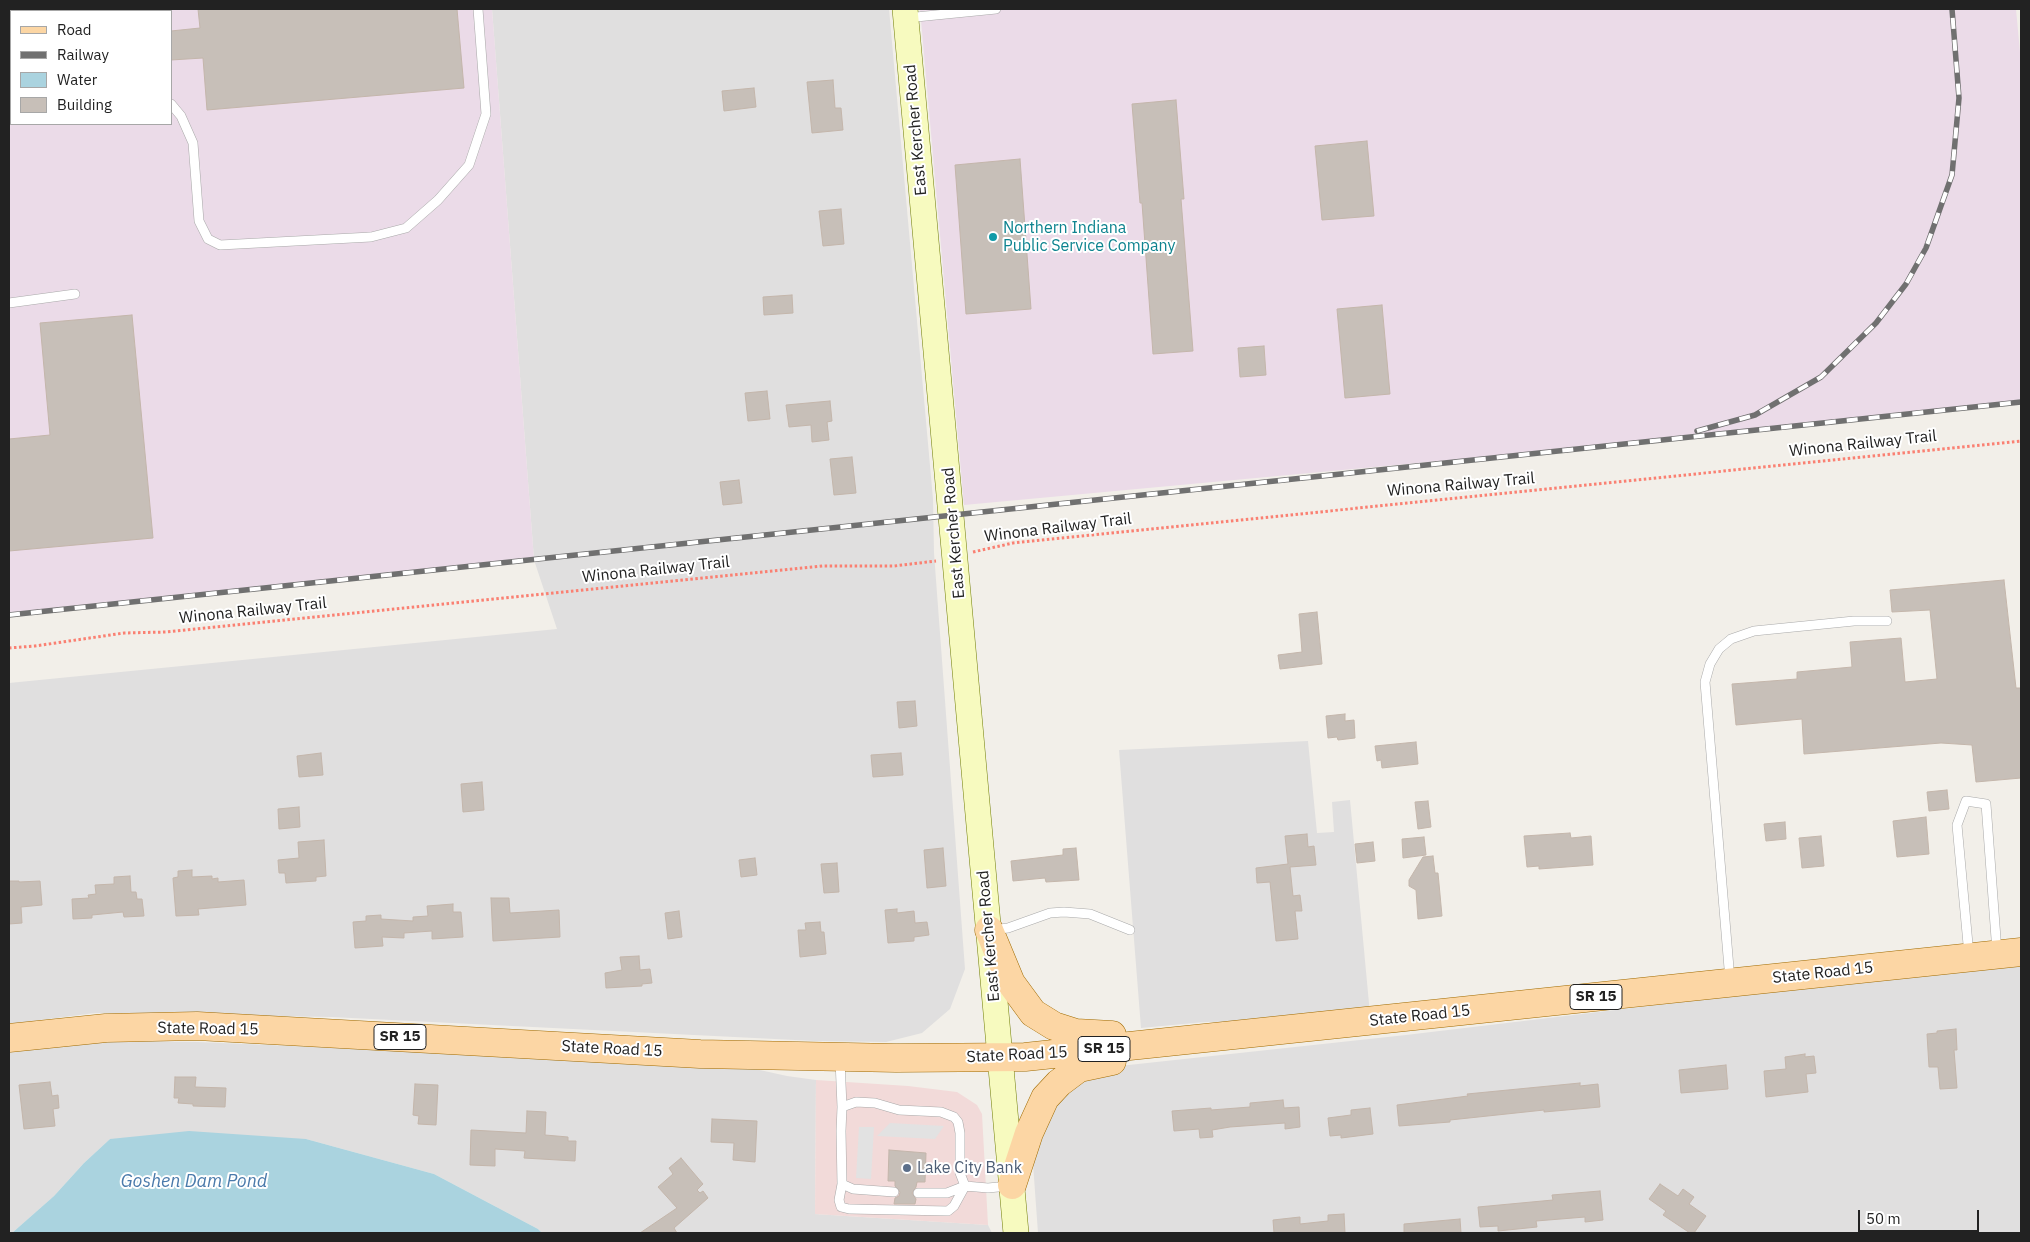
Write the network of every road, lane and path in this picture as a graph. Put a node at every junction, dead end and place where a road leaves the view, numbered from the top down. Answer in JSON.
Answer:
{"nodes":[{"id":1,"x":478,"y":9,"type":"edge"},
{"id":2,"x":996,"y":9,"type":"edge"},
{"id":3,"x":906,"y":13,"type":"edge"},
{"id":4,"x":172,"y":105,"type":"edge"},
{"id":5,"x":75,"y":294,"type":"dead end"},
{"id":6,"x":9,"y":303,"type":"edge"},
{"id":7,"x":2021,"y":441,"type":"edge"},
{"id":8,"x":956,"y":557,"type":"junction"},
{"id":9,"x":1887,"y":621,"type":"dead end"},
{"id":10,"x":9,"y":648,"type":"edge"},
{"id":11,"x":989,"y":930,"type":"junction"},
{"id":12,"x":1130,"y":930,"type":"dead end"},
{"id":13,"x":2009,"y":953,"type":"edge"},
{"id":14,"x":1970,"y":958,"type":"junction"},
{"id":15,"x":1730,"y":983,"type":"junction"},
{"id":16,"x":9,"y":1038,"type":"edge"},
{"id":17,"x":1208,"y":1038,"type":"junction"},
{"id":18,"x":840,"y":1058,"type":"junction"},
{"id":19,"x":1000,"y":1058,"type":"junction"},
{"id":20,"x":842,"y":1107,"type":"junction"},
{"id":21,"x":842,"y":1184,"type":"junction"},
{"id":22,"x":1012,"y":1185,"type":"junction"},
{"id":23,"x":965,"y":1186,"type":"junction"},
{"id":24,"x":894,"y":1192,"type":"dead end"},
{"id":25,"x":918,"y":1193,"type":"dead end"},
{"id":26,"x":1016,"y":1233,"type":"edge"}],
"edges":[{"from":1,"to":4,"type":"lane"},
{"from":2,"to":3,"type":"lane"},
{"from":3,"to":8,"type":"main road","name":"East Kercher Road"},
{"from":5,"to":6,"type":"lane"},
{"from":7,"to":8,"type":"path","name":"Winona Railway Trail"},
{"from":8,"to":10,"type":"path","name":"Winona Railway Trail"},
{"from":8,"to":11,"type":"main road","name":"East Kercher Road"},
{"from":9,"to":15,"type":"lane"},
{"from":11,"to":12,"type":"lane"},
{"from":11,"to":17,"type":"main road"},
{"from":11,"to":19,"type":"main road","name":"East Kercher Road"},
{"from":13,"to":14,"type":"main road","name":"State Road 15","number":"SR 15"},
{"from":13,"to":14,"type":"lane"},
{"from":14,"to":15,"type":"main road","name":"State Road 15","number":"SR 15"},
{"from":15,"to":17,"type":"main road","name":"State Road 15","number":"SR 15"},
{"from":16,"to":18,"type":"main road","name":"State Road 15","number":"SR 15"},
{"from":17,"to":19,"type":"main road","name":"State Road 15","number":"SR 15"},
{"from":17,"to":22,"type":"main road"},
{"from":18,"to":19,"type":"main road","name":"State Road 15","number":"SR 15"},
{"from":18,"to":20,"type":"lane"},
{"from":19,"to":22,"type":"main road","name":"East Kercher Road"},
{"from":20,"to":21,"type":"lane"},
{"from":20,"to":23,"type":"lane"},
{"from":21,"to":23,"type":"lane"},
{"from":21,"to":24,"type":"lane"},
{"from":22,"to":23,"type":"lane"},
{"from":22,"to":26,"type":"main road","name":"East Kercher Road"},
{"from":23,"to":25,"type":"lane"}]}
